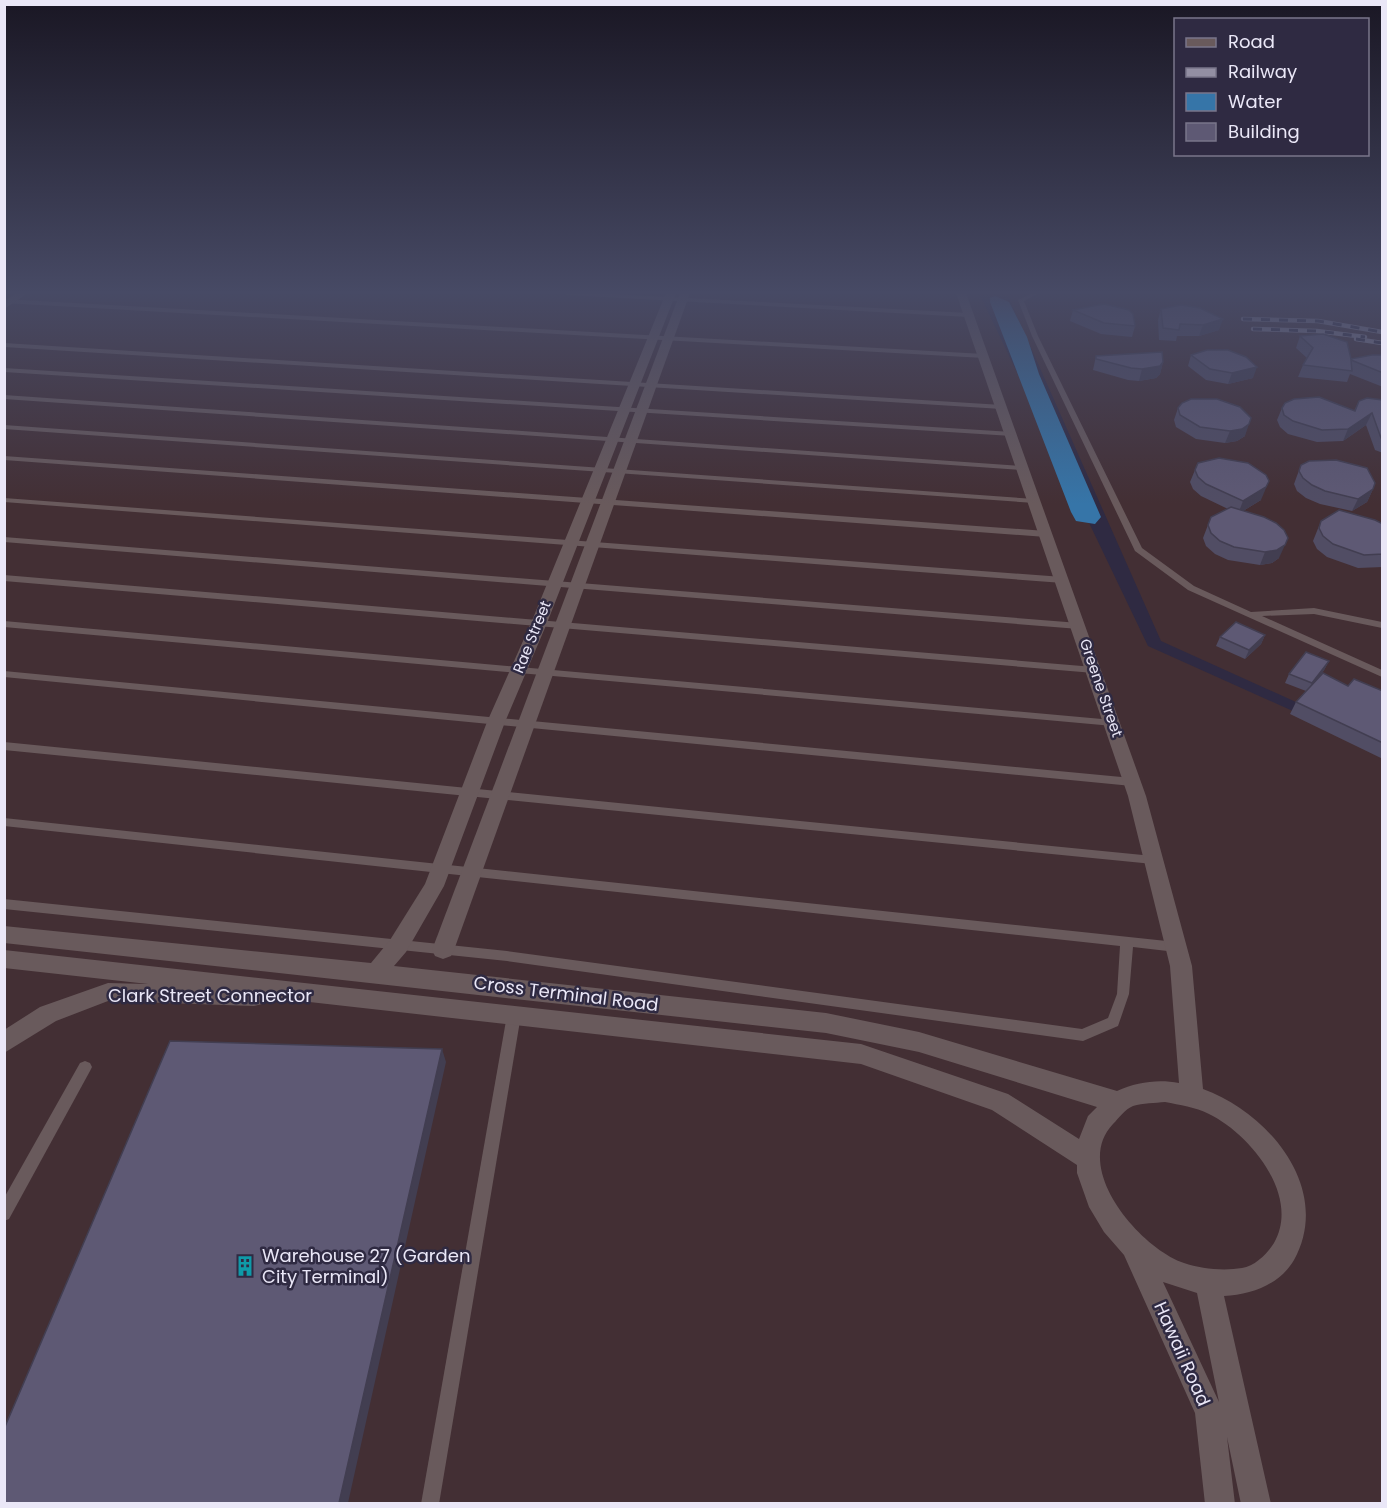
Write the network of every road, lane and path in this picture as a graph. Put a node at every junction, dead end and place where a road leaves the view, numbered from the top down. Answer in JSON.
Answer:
{"nodes":[{"id":1,"x":301,"y":363,"type":"edge"},
{"id":2,"x":646,"y":363,"type":"edge"},
{"id":3,"x":656,"y":363,"type":"edge"},
{"id":4,"x":987,"y":363,"type":"edge"},
{"id":5,"x":1048,"y":363,"type":"edge"},
{"id":6,"x":4,"y":370,"type":"edge"},
{"id":7,"x":634,"y":384,"type":"junction"},
{"id":8,"x":651,"y":385,"type":"junction"},
{"id":9,"x":4,"y":398,"type":"edge"},
{"id":10,"x":1002,"y":407,"type":"junction"},
{"id":11,"x":624,"y":410,"type":"junction"},
{"id":12,"x":642,"y":411,"type":"junction"},
{"id":13,"x":4,"y":427,"type":"edge"},
{"id":14,"x":1012,"y":435,"type":"junction"},
{"id":15,"x":612,"y":440,"type":"junction"},
{"id":16,"x":630,"y":442,"type":"junction"},
{"id":17,"x":4,"y":458,"type":"edge"},
{"id":18,"x":1023,"y":468,"type":"junction"},
{"id":19,"x":599,"y":470,"type":"junction"},
{"id":20,"x":620,"y":471,"type":"junction"},
{"id":21,"x":4,"y":500,"type":"edge"},
{"id":22,"x":587,"y":501,"type":"junction"},
{"id":23,"x":1035,"y":501,"type":"junction"},
{"id":24,"x":608,"y":502,"type":"junction"},
{"id":25,"x":1046,"y":534,"type":"junction"},
{"id":26,"x":4,"y":539,"type":"edge"},
{"id":27,"x":571,"y":543,"type":"junction"},
{"id":28,"x":592,"y":545,"type":"junction"},
{"id":29,"x":4,"y":578,"type":"edge"},
{"id":30,"x":1063,"y":580,"type":"junction"},
{"id":31,"x":553,"y":584,"type":"junction"},
{"id":32,"x":577,"y":586,"type":"junction"},
{"id":33,"x":1249,"y":614,"type":"junction"},
{"id":34,"x":539,"y":623,"type":"junction"},
{"id":35,"x":4,"y":624,"type":"edge"},
{"id":36,"x":563,"y":625,"type":"junction"},
{"id":37,"x":1383,"y":625,"type":"edge"},
{"id":38,"x":1079,"y":626,"type":"junction"},
{"id":39,"x":1094,"y":670,"type":"junction"},
{"id":40,"x":519,"y":671,"type":"junction"},
{"id":41,"x":4,"y":674,"type":"edge"},
{"id":42,"x":545,"y":674,"type":"junction"},
{"id":43,"x":1383,"y":674,"type":"edge"},
{"id":44,"x":496,"y":722,"type":"junction"},
{"id":45,"x":1113,"y":723,"type":"junction"},
{"id":46,"x":526,"y":725,"type":"junction"},
{"id":47,"x":4,"y":746,"type":"edge"},
{"id":48,"x":1132,"y":783,"type":"junction"},
{"id":49,"x":470,"y":793,"type":"junction"},
{"id":50,"x":500,"y":796,"type":"junction"},
{"id":51,"x":4,"y":822,"type":"edge"},
{"id":52,"x":1153,"y":860,"type":"junction"},
{"id":53,"x":441,"y":869,"type":"junction"},
{"id":54,"x":471,"y":873,"type":"junction"},
{"id":55,"x":4,"y":904,"type":"edge"},
{"id":56,"x":4,"y":934,"type":"edge"},
{"id":57,"x":29,"y":937,"type":"junction"},
{"id":58,"x":1127,"y":942,"type":"junction"},
{"id":59,"x":398,"y":945,"type":"junction"},
{"id":60,"x":1176,"y":947,"type":"junction"},
{"id":61,"x":443,"y":950,"type":"junction"},
{"id":62,"x":7,"y":963,"type":"edge"},
{"id":63,"x":376,"y":972,"type":"junction"},
{"id":64,"x":356,"y":998,"type":"junction"},
{"id":65,"x":514,"y":1015,"type":"junction"},
{"id":66,"x":4,"y":1043,"type":"edge"},
{"id":67,"x":85,"y":1067,"type":"dead end"},
{"id":68,"x":1192,"y":1096,"type":"junction"},
{"id":69,"x":1118,"y":1102,"type":"junction"},
{"id":70,"x":1089,"y":1159,"type":"junction"},
{"id":71,"x":4,"y":1214,"type":"edge"},
{"id":72,"x":1133,"y":1245,"type":"junction"},
{"id":73,"x":1208,"y":1283,"type":"junction"},
{"id":74,"x":430,"y":1503,"type":"edge"},
{"id":75,"x":1220,"y":1503,"type":"edge"},
{"id":76,"x":1256,"y":1503,"type":"edge"}],
"edges":[{"from":1,"to":7,"type":"lane"},
{"from":2,"to":7,"type":"street","name":"Rae Street"},
{"from":3,"to":8,"type":"street","name":"Rae Street"},
{"from":4,"to":10,"type":"street","name":"Greene Street"},
{"from":5,"to":33,"type":"lane"},
{"from":6,"to":11,"type":"lane"},
{"from":7,"to":8,"type":"lane"},
{"from":7,"to":11,"type":"street","name":"Rae Street"},
{"from":8,"to":10,"type":"lane"},
{"from":8,"to":12,"type":"street","name":"Rae Street"},
{"from":9,"to":15,"type":"lane"},
{"from":10,"to":14,"type":"street","name":"Greene Street"},
{"from":11,"to":12,"type":"lane"},
{"from":11,"to":15,"type":"street","name":"Rae Street"},
{"from":12,"to":14,"type":"lane"},
{"from":12,"to":16,"type":"street","name":"Rae Street"},
{"from":13,"to":19,"type":"lane"},
{"from":14,"to":18,"type":"street","name":"Greene Street"},
{"from":15,"to":16,"type":"lane"},
{"from":15,"to":19,"type":"street","name":"Rae Street"},
{"from":16,"to":18,"type":"lane"},
{"from":16,"to":20,"type":"street","name":"Rae Street"},
{"from":17,"to":22,"type":"lane"},
{"from":18,"to":23,"type":"street","name":"Greene Street"},
{"from":19,"to":20,"type":"lane"},
{"from":19,"to":22,"type":"street","name":"Rae Street"},
{"from":20,"to":23,"type":"lane"},
{"from":20,"to":24,"type":"street","name":"Rae Street"},
{"from":21,"to":27,"type":"lane"},
{"from":22,"to":24,"type":"lane"},
{"from":22,"to":27,"type":"street","name":"Rae Street"},
{"from":23,"to":25,"type":"street","name":"Greene Street"},
{"from":24,"to":25,"type":"lane"},
{"from":24,"to":28,"type":"street","name":"Rae Street"},
{"from":25,"to":30,"type":"street","name":"Greene Street"},
{"from":26,"to":31,"type":"lane"},
{"from":27,"to":28,"type":"lane"},
{"from":27,"to":31,"type":"street","name":"Rae Street"},
{"from":28,"to":30,"type":"lane"},
{"from":28,"to":32,"type":"street","name":"Rae Street"},
{"from":29,"to":34,"type":"lane"},
{"from":30,"to":38,"type":"street","name":"Greene Street"},
{"from":31,"to":32,"type":"lane"},
{"from":31,"to":34,"type":"street","name":"Rae Street"},
{"from":32,"to":36,"type":"street","name":"Rae Street"},
{"from":32,"to":38,"type":"lane"},
{"from":33,"to":37,"type":"lane"},
{"from":33,"to":43,"type":"lane"},
{"from":34,"to":36,"type":"lane"},
{"from":34,"to":40,"type":"street","name":"Rae Street"},
{"from":35,"to":40,"type":"lane"},
{"from":36,"to":39,"type":"lane"},
{"from":36,"to":42,"type":"street","name":"Rae Street"},
{"from":38,"to":39,"type":"street","name":"Greene Street"},
{"from":39,"to":45,"type":"street","name":"Greene Street"},
{"from":40,"to":42,"type":"lane"},
{"from":40,"to":44,"type":"street","name":"Rae Street"},
{"from":41,"to":44,"type":"lane"},
{"from":42,"to":45,"type":"lane"},
{"from":42,"to":46,"type":"street","name":"Rae Street"},
{"from":44,"to":46,"type":"lane"},
{"from":44,"to":49,"type":"street","name":"Rae Street"},
{"from":45,"to":48,"type":"street","name":"Greene Street"},
{"from":46,"to":48,"type":"lane"},
{"from":46,"to":50,"type":"street","name":"Rae Street"},
{"from":47,"to":49,"type":"lane"},
{"from":48,"to":52,"type":"street","name":"Greene Street"},
{"from":49,"to":50,"type":"lane"},
{"from":49,"to":53,"type":"street","name":"Rae Street"},
{"from":50,"to":52,"type":"lane"},
{"from":50,"to":54,"type":"street","name":"Rae Street"},
{"from":51,"to":53,"type":"lane"},
{"from":52,"to":60,"type":"street","name":"Greene Street"},
{"from":53,"to":54,"type":"lane"},
{"from":53,"to":59,"type":"street","name":"Rae Street"},
{"from":54,"to":58,"type":"lane"},
{"from":54,"to":61,"type":"street","name":"Rae Street"},
{"from":55,"to":59,"type":"lane"},
{"from":56,"to":57,"type":"street","name":"Cross Terminal Road"},
{"from":57,"to":62,"type":"street"},
{"from":57,"to":63,"type":"street","name":"Cross Terminal Road"},
{"from":58,"to":60,"type":"lane"},
{"from":58,"to":61,"type":"lane"},
{"from":59,"to":61,"type":"lane"},
{"from":59,"to":63,"type":"street","name":"Rae Street"},
{"from":60,"to":68,"type":"street","name":"Greene Street"},
{"from":62,"to":64,"type":"street","name":"Cross Terminal Road"},
{"from":63,"to":69,"type":"street","name":"Cross Terminal Road"},
{"from":64,"to":65,"type":"street","name":"Cross Terminal Road"},
{"from":64,"to":66,"type":"street","name":"Clark Street Connector"},
{"from":65,"to":70,"type":"street","name":"Cross Terminal Road"},
{"from":65,"to":74,"type":"lane"},
{"from":67,"to":71,"type":"lane"},
{"from":68,"to":69,"type":"street"},
{"from":68,"to":73,"type":"street"},
{"from":69,"to":70,"type":"street"},
{"from":70,"to":72,"type":"street"},
{"from":72,"to":73,"type":"street"},
{"from":72,"to":75,"type":"street","name":"Hawaii Road"},
{"from":73,"to":76,"type":"street","name":"Hawaii Road"}]}
